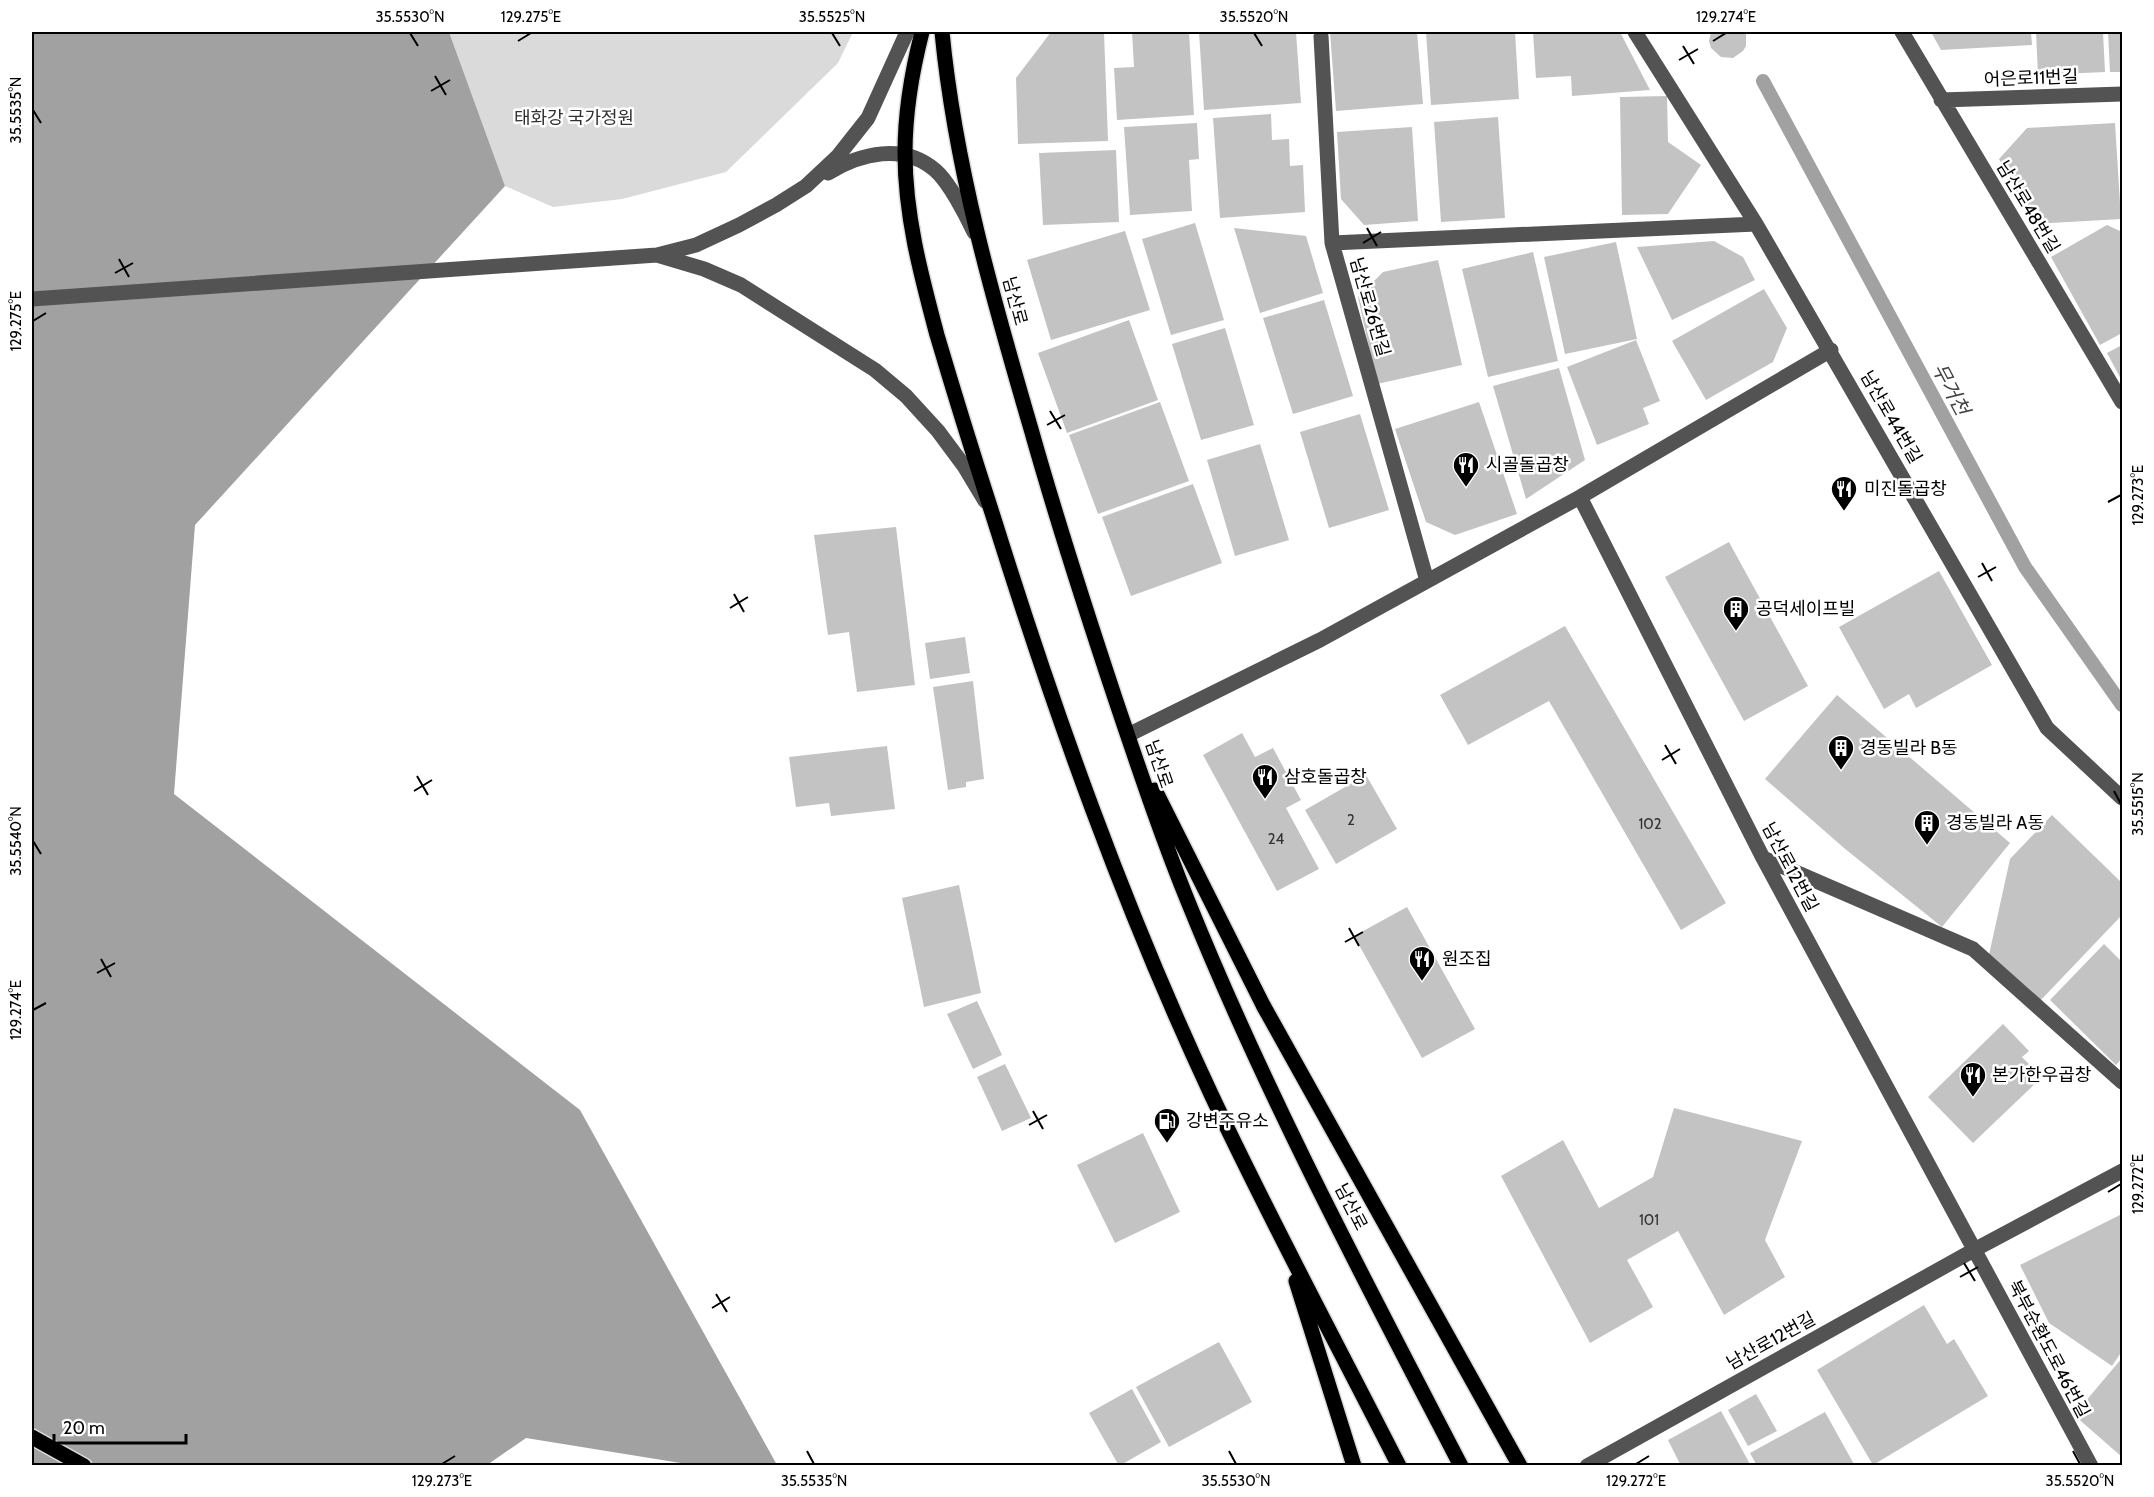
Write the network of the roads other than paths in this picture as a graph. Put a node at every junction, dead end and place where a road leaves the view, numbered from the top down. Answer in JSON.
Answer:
{"nodes":[{"id":1,"x":907,"y":32,"type":"edge"},
{"id":2,"x":922,"y":32,"type":"edge"},
{"id":3,"x":942,"y":32,"type":"edge"},
{"id":4,"x":1635,"y":32,"type":"edge"},
{"id":5,"x":1902,"y":32,"type":"edge"},
{"id":6,"x":1321,"y":36,"type":"dead end"},
{"id":7,"x":2122,"y":94,"type":"edge"},
{"id":8,"x":1941,"y":100,"type":"junction"},
{"id":9,"x":905,"y":153,"type":"junction"},
{"id":10,"x":806,"y":186,"type":"junction"},
{"id":11,"x":1756,"y":224,"type":"junction"},
{"id":12,"x":1332,"y":243,"type":"junction"},
{"id":13,"x":980,"y":246,"type":"junction"},
{"id":14,"x":657,"y":255,"type":"junction"},
{"id":15,"x":32,"y":299,"type":"edge"},
{"id":16,"x":1831,"y":350,"type":"junction"},
{"id":17,"x":2122,"y":402,"type":"edge"},
{"id":18,"x":1580,"y":497,"type":"junction"},
{"id":19,"x":992,"y":512,"type":"junction"},
{"id":20,"x":1427,"y":581,"type":"junction"},
{"id":21,"x":1128,"y":735,"type":"junction"},
{"id":22,"x":2122,"y":798,"type":"edge"},
{"id":23,"x":1762,"y":858,"type":"junction"},
{"id":24,"x":2122,"y":1082,"type":"edge"},
{"id":25,"x":2122,"y":1171,"type":"edge"},
{"id":26,"x":1284,"y":1241,"type":"junction"},
{"id":27,"x":1974,"y":1250,"type":"junction"},
{"id":28,"x":32,"y":1437,"type":"edge"},
{"id":29,"x":84,"y":1466,"type":"edge"},
{"id":30,"x":1354,"y":1466,"type":"edge"},
{"id":31,"x":1399,"y":1466,"type":"edge"},
{"id":32,"x":1461,"y":1466,"type":"edge"},
{"id":33,"x":1520,"y":1466,"type":"edge"},
{"id":34,"x":1587,"y":1466,"type":"edge"},
{"id":35,"x":2091,"y":1466,"type":"edge"}],
"edges":[{"from":1,"to":10,"type":"street"},
{"from":2,"to":9,"type":"main road"},
{"from":3,"to":13,"type":"main road","name":"남산로"},
{"from":4,"to":11,"type":"street","name":"남산로44번길"},
{"from":5,"to":8,"type":"street","name":"남산로48번길"},
{"from":6,"to":12,"type":"street","name":"남산로26번길"},
{"from":7,"to":8,"type":"street","name":"어은로11번길"},
{"from":8,"to":17,"type":"street","name":"남산로48번길"},
{"from":9,"to":10,"type":"street"},
{"from":9,"to":13,"type":"street"},
{"from":9,"to":19,"type":"main road"},
{"from":10,"to":14,"type":"street"},
{"from":11,"to":12,"type":"street"},
{"from":11,"to":16,"type":"street","name":"남산로44번길"},
{"from":12,"to":20,"type":"street","name":"남산로26번길"},
{"from":13,"to":21,"type":"main road","name":"남산로"},
{"from":14,"to":15,"type":"street"},
{"from":14,"to":19,"type":"street"},
{"from":16,"to":18,"type":"street"},
{"from":16,"to":22,"type":"street","name":"남산로44번길"},
{"from":18,"to":20,"type":"street"},
{"from":18,"to":23,"type":"street","name":"남산로12번길"},
{"from":19,"to":26,"type":"main road"},
{"from":20,"to":21,"type":"street"},
{"from":21,"to":32,"type":"main road","name":"남산로"},
{"from":21,"to":33,"type":"main road"},
{"from":23,"to":24,"type":"street"},
{"from":23,"to":27,"type":"street","name":"남산로12번길"},
{"from":25,"to":27,"type":"street","name":"남산로12번길"},
{"from":26,"to":30,"type":"main road"},
{"from":26,"to":31,"type":"main road"},
{"from":27,"to":34,"type":"street","name":"남산로12번길"},
{"from":27,"to":35,"type":"street","name":"북부순환도로46번길"},
{"from":28,"to":29,"type":"main road"}]}
